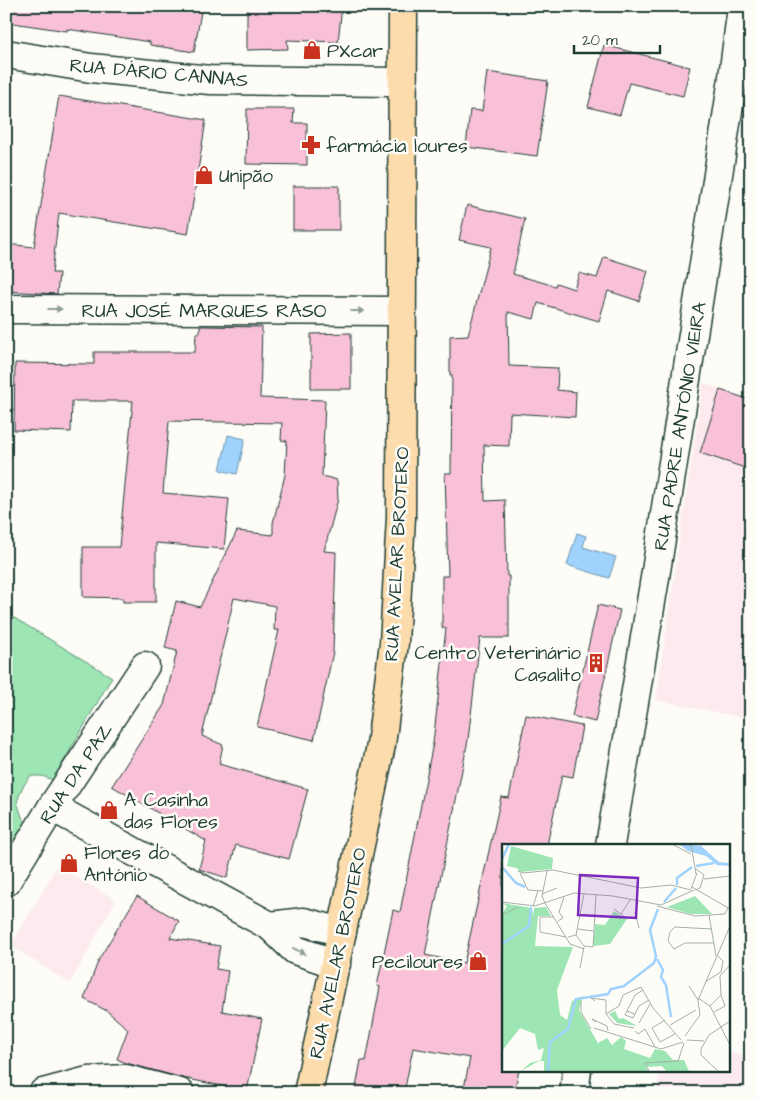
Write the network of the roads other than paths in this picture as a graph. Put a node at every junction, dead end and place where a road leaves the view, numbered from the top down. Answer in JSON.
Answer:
{"nodes":[{"id":1,"x":403,"y":6,"type":"edge"},
{"id":2,"x":742,"y":6,"type":"edge"},
{"id":3,"x":6,"y":54,"type":"edge"},
{"id":4,"x":402,"y":84,"type":"junction"},
{"id":5,"x":6,"y":308,"type":"edge"},
{"id":6,"x":402,"y":311,"type":"junction"},
{"id":7,"x":145,"y":666,"type":"dead end"},
{"id":8,"x":52,"y":807,"type":"junction"},
{"id":9,"x":610,"y":844,"type":"edge"},
{"id":10,"x":6,"y":882,"type":"edge"},
{"id":11,"x":270,"y":926,"type":"junction"},
{"id":12,"x":342,"y":932,"type":"junction"},
{"id":13,"x":336,"y":964,"type":"junction"},
{"id":14,"x":577,"y":1072,"type":"edge"},
{"id":15,"x":43,"y":1093,"type":"edge"},
{"id":16,"x":180,"y":1093,"type":"edge"},
{"id":17,"x":308,"y":1093,"type":"edge"},
{"id":18,"x":574,"y":1093,"type":"edge"}],
"edges":[{"from":1,"to":4,"type":"main road","name":"RUA AVELAR BROTERO"},
{"from":2,"to":9,"type":"street","name":"RUA PADRE ANTÓNIO VIEIRA"},
{"from":3,"to":4,"type":"street","name":"RUA DÁRIO CANNAS"},
{"from":4,"to":6,"type":"main road","name":"RUA AVELAR BROTERO"},
{"from":5,"to":6,"type":"street","name":"RUA JOSÉ MARQUES RASO","one_way":true},
{"from":6,"to":12,"type":"main road","name":"RUA AVELAR BROTERO"},
{"from":7,"to":8,"type":"street","name":"RUA DA PAZ"},
{"from":8,"to":10,"type":"street","name":"RUA DA PAZ"},
{"from":8,"to":11,"type":"street"},
{"from":11,"to":12,"type":"street"},
{"from":11,"to":13,"type":"street","one_way":true},
{"from":12,"to":13,"type":"main road","name":"RUA AVELAR BROTERO"},
{"from":13,"to":17,"type":"main road","name":"RUA AVELAR BROTERO"},
{"from":14,"to":18,"type":"street"},
{"from":15,"to":16,"type":"street"}]}
